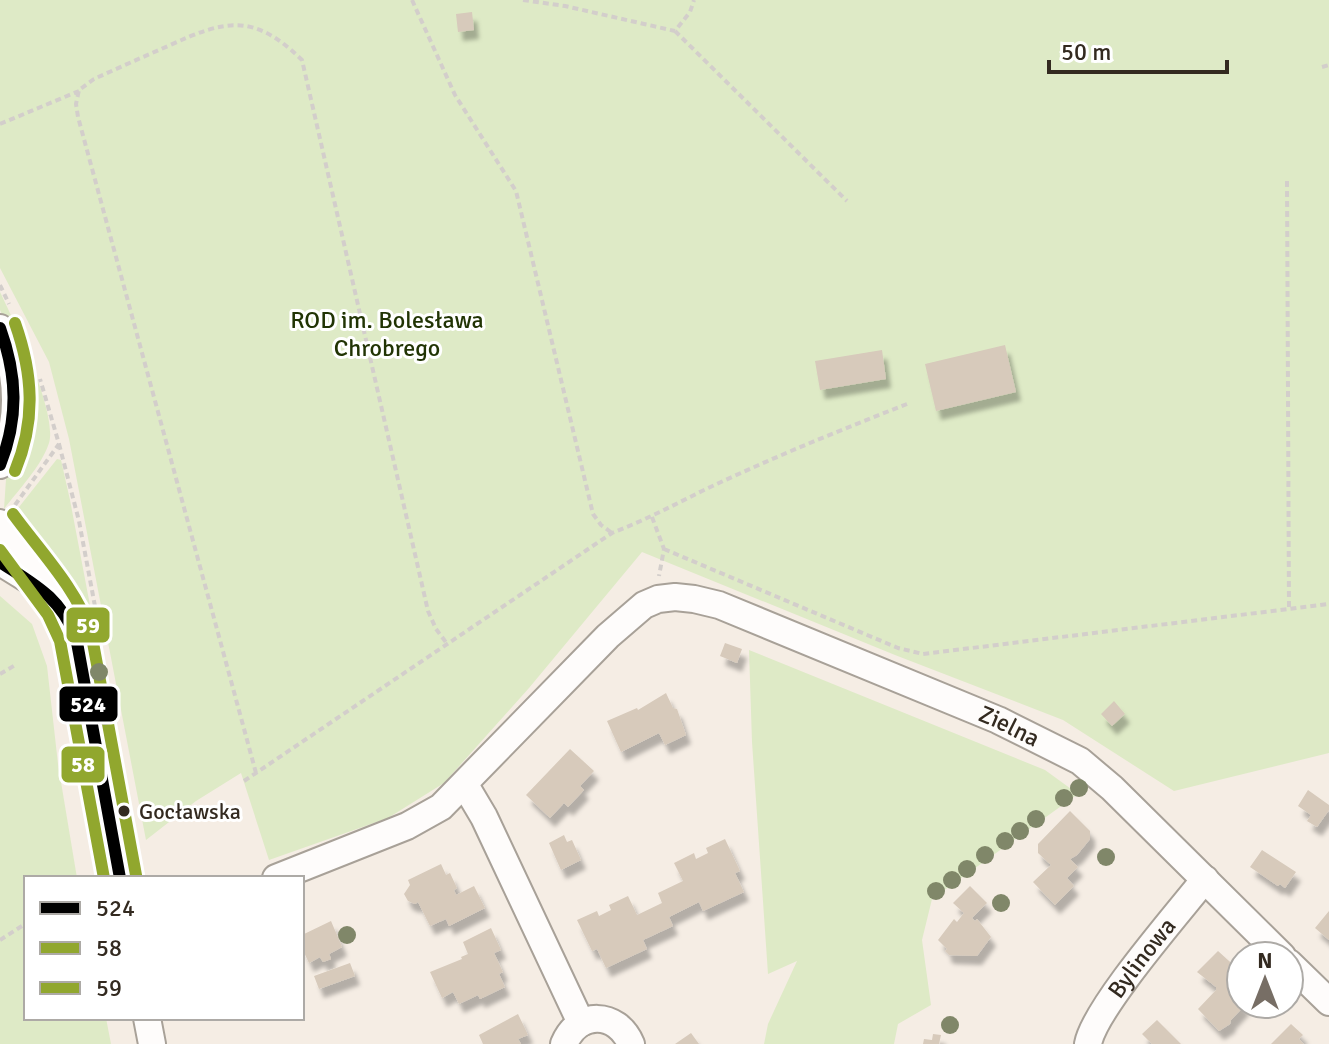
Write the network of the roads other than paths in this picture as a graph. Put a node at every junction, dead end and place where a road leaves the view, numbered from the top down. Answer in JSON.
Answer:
{"nodes":[{"id":1,"x":0,"y":328,"type":"edge"},
{"id":2,"x":0,"y":465,"type":"edge"},
{"id":3,"x":0,"y":523,"type":"edge"},
{"id":4,"x":0,"y":562,"type":"edge"},
{"id":5,"x":49,"y":592,"type":"junction"},
{"id":6,"x":465,"y":785,"type":"junction"},
{"id":7,"x":120,"y":876,"type":"edge"},
{"id":8,"x":281,"y":876,"type":"edge"},
{"id":9,"x":1205,"y":879,"type":"junction"},
{"id":10,"x":1266,"y":940,"type":"edge"},
{"id":11,"x":1305,"y":979,"type":"edge"},
{"id":12,"x":1329,"y":1002,"type":"edge"},
{"id":13,"x":147,"y":1020,"type":"edge"},
{"id":14,"x":581,"y":1023,"type":"junction"},
{"id":15,"x":152,"y":1044,"type":"edge"},
{"id":16,"x":564,"y":1044,"type":"edge"},
{"id":17,"x":631,"y":1044,"type":"edge"},
{"id":18,"x":1088,"y":1044,"type":"edge"}],
"edges":[{"from":1,"to":2,"type":"street"},
{"from":3,"to":5,"type":"street"},
{"from":4,"to":5,"type":"street"},
{"from":5,"to":7,"type":"street"},
{"from":6,"to":8,"type":"street"},
{"from":6,"to":9,"type":"street","name":"Zielna"},
{"from":6,"to":14,"type":"street"},
{"from":9,"to":10,"type":"street","name":"Zielna"},
{"from":9,"to":18,"type":"street","name":"Bylinowa"},
{"from":11,"to":12,"type":"street"},
{"from":13,"to":15,"type":"street"},
{"from":14,"to":16,"type":"street"},
{"from":14,"to":17,"type":"street"}]}
